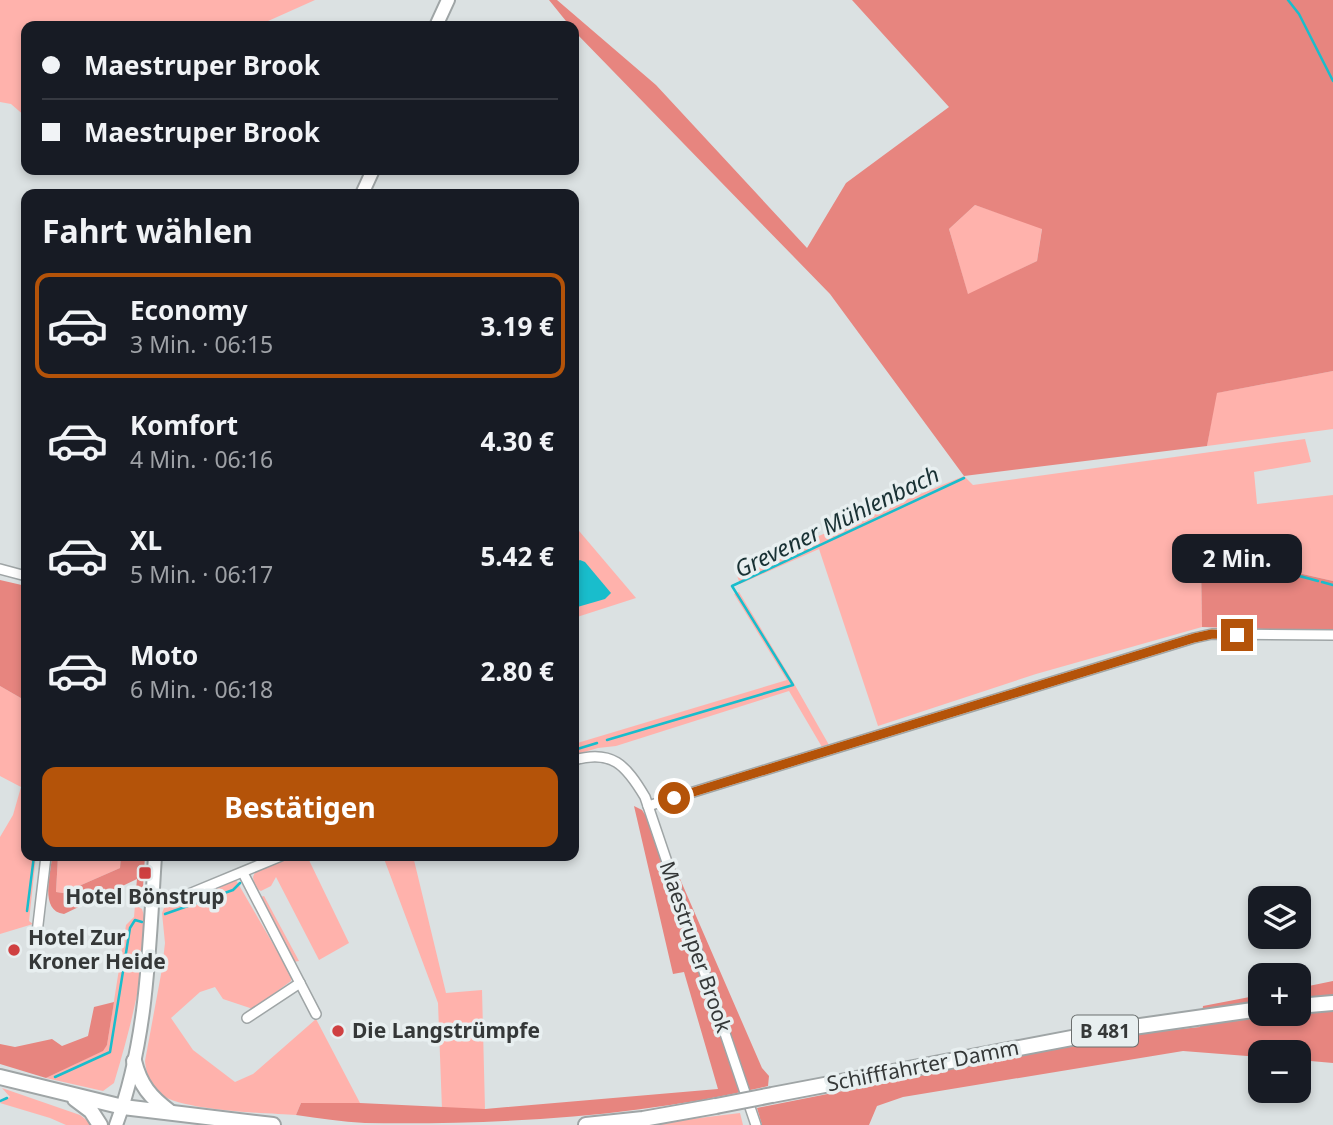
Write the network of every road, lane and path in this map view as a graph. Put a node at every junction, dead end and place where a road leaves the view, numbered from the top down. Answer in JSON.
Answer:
{"nodes":[{"id":1,"x":448,"y":0,"type":"edge"},
{"id":2,"x":438,"y":21,"type":"edge"},
{"id":3,"x":0,"y":569,"type":"edge"},
{"id":4,"x":21,"y":575,"type":"edge"},
{"id":5,"x":1333,"y":635,"type":"edge"},
{"id":6,"x":579,"y":759,"type":"edge"},
{"id":7,"x":648,"y":806,"type":"junction"},
{"id":8,"x":45,"y":861,"type":"edge"},
{"id":9,"x":155,"y":861,"type":"edge"},
{"id":10,"x":270,"y":861,"type":"edge"},
{"id":11,"x":243,"y":873,"type":"junction"},
{"id":12,"x":152,"y":899,"type":"junction"},
{"id":13,"x":37,"y":933,"type":"dead end"},
{"id":14,"x":300,"y":983,"type":"junction"},
{"id":15,"x":1333,"y":1003,"type":"edge"},
{"id":16,"x":1311,"y":1005,"type":"edge"},
{"id":17,"x":1248,"y":1011,"type":"edge"},
{"id":18,"x":316,"y":1014,"type":"dead end"},
{"id":19,"x":247,"y":1018,"type":"dead end"},
{"id":20,"x":134,"y":1061,"type":"junction"},
{"id":21,"x":0,"y":1077,"type":"edge"},
{"id":22,"x":68,"y":1095,"type":"junction"},
{"id":23,"x":122,"y":1107,"type":"junction"},
{"id":24,"x":171,"y":1112,"type":"junction"},
{"id":25,"x":100,"y":1125,"type":"edge"},
{"id":26,"x":116,"y":1125,"type":"edge"},
{"id":27,"x":273,"y":1125,"type":"edge"},
{"id":28,"x":586,"y":1125,"type":"edge"},
{"id":29,"x":756,"y":1125,"type":"edge"}],
"edges":[{"from":1,"to":2,"type":"main road"},
{"from":3,"to":4,"type":"street"},
{"from":5,"to":7,"type":"street"},
{"from":6,"to":7,"type":"street","name":"Maestruper Brook"},
{"from":7,"to":29,"type":"street","name":"Maestruper Brook"},
{"from":8,"to":13,"type":"street"},
{"from":9,"to":12,"type":"main road"},
{"from":10,"to":11,"type":"street"},
{"from":11,"to":12,"type":"street"},
{"from":11,"to":14,"type":"street"},
{"from":12,"to":20,"type":"main road"},
{"from":14,"to":18,"type":"street"},
{"from":14,"to":19,"type":"street"},
{"from":15,"to":16,"type":"main road"},
{"from":17,"to":28,"type":"main road","name":"Schifffahrter Damm","number":"B 481","bridge":true},
{"from":20,"to":23,"type":"main road"},
{"from":20,"to":24,"type":"main road"},
{"from":21,"to":22,"type":"main road"},
{"from":22,"to":23,"type":"main road"},
{"from":22,"to":25,"type":"main road"},
{"from":23,"to":24,"type":"main road"},
{"from":23,"to":26,"type":"main road"},
{"from":24,"to":27,"type":"main road"}]}
